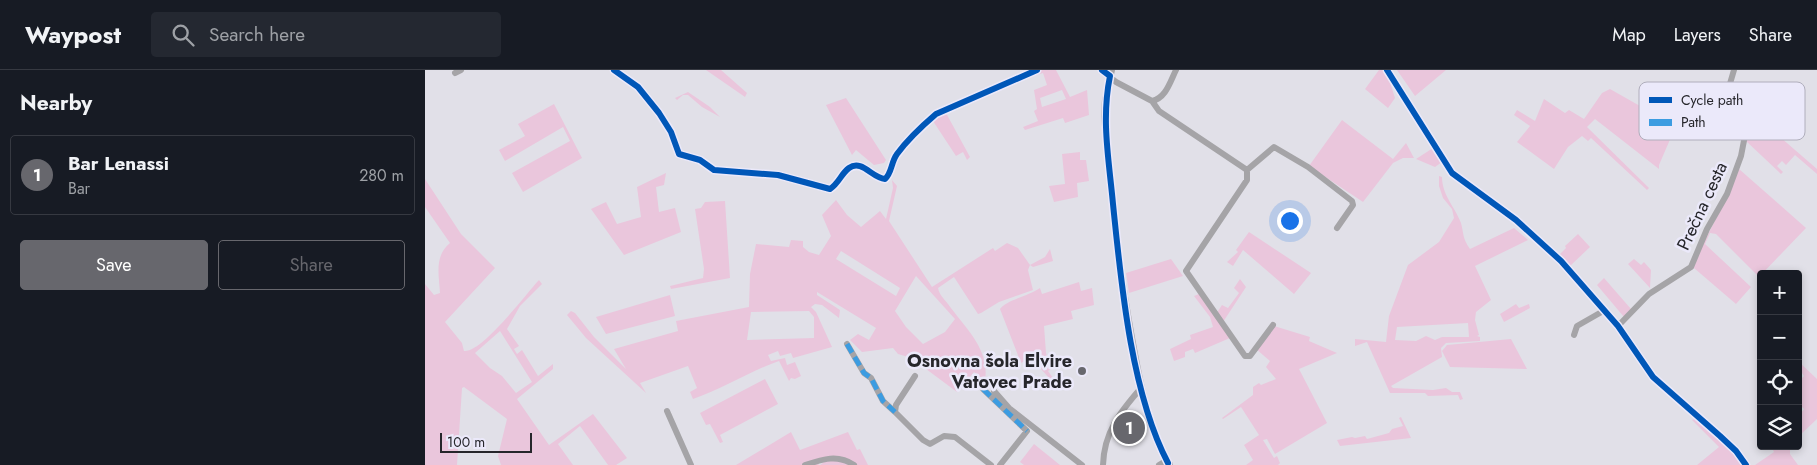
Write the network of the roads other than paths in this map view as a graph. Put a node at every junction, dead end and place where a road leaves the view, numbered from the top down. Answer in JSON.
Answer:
{"nodes":[{"id":1,"x":614,"y":70,"type":"edge"},
{"id":2,"x":1037,"y":70,"type":"edge"},
{"id":3,"x":1102,"y":70,"type":"edge"},
{"id":4,"x":1176,"y":70,"type":"edge"},
{"id":5,"x":1387,"y":70,"type":"edge"},
{"id":6,"x":1734,"y":70,"type":"edge"},
{"id":7,"x":1111,"y":73,"type":"edge"},
{"id":8,"x":1730,"y":82,"type":"edge"},
{"id":9,"x":1152,"y":101,"type":"junction"},
{"id":10,"x":1744,"y":140,"type":"edge"},
{"id":11,"x":1247,"y":170,"type":"junction"},
{"id":12,"x":1337,"y":228,"type":"dead end"},
{"id":13,"x":1605,"y":310,"type":"junction"},
{"id":14,"x":1273,"y":325,"type":"dead end"},
{"id":15,"x":1618,"y":326,"type":"junction"},
{"id":16,"x":1574,"y":335,"type":"dead end"},
{"id":17,"x":847,"y":344,"type":"dead end"},
{"id":18,"x":915,"y":376,"type":"dead end"},
{"id":19,"x":1141,"y":388,"type":"junction"},
{"id":20,"x":983,"y":389,"type":"dead end"},
{"id":21,"x":994,"y":391,"type":"dead end"},
{"id":22,"x":667,"y":411,"type":"dead end"},
{"id":23,"x":895,"y":412,"type":"junction"},
{"id":24,"x":1162,"y":451,"type":"junction"},
{"id":25,"x":1160,"y":464,"type":"edge"},
{"id":26,"x":1169,"y":464,"type":"edge"},
{"id":27,"x":691,"y":465,"type":"edge"},
{"id":28,"x":805,"y":465,"type":"edge"},
{"id":29,"x":854,"y":465,"type":"edge"},
{"id":30,"x":991,"y":465,"type":"edge"},
{"id":31,"x":1000,"y":465,"type":"edge"},
{"id":32,"x":1082,"y":465,"type":"edge"},
{"id":33,"x":1103,"y":465,"type":"edge"},
{"id":34,"x":1745,"y":465,"type":"edge"}],
"edges":[{"from":1,"to":2,"type":"street"},
{"from":3,"to":7,"type":"street"},
{"from":4,"to":9,"type":"street"},
{"from":5,"to":13,"type":"street"},
{"from":6,"to":8,"type":"street","name":"Prečna cesta"},
{"from":7,"to":9,"type":"street"},
{"from":7,"to":19,"type":"street"},
{"from":9,"to":11,"type":"street"},
{"from":10,"to":15,"type":"street","name":"Prečna cesta"},
{"from":11,"to":12,"type":"street"},
{"from":11,"to":14,"type":"street"},
{"from":13,"to":15,"type":"street"},
{"from":13,"to":16,"type":"street"},
{"from":15,"to":34,"type":"street"},
{"from":17,"to":23,"type":"street"},
{"from":18,"to":23,"type":"street"},
{"from":19,"to":24,"type":"street"},
{"from":19,"to":33,"type":"street"},
{"from":20,"to":31,"type":"street"},
{"from":21,"to":32,"type":"street"},
{"from":22,"to":27,"type":"street"},
{"from":23,"to":30,"type":"street"},
{"from":24,"to":25,"type":"street"},
{"from":24,"to":26,"type":"street"},
{"from":25,"to":26,"type":"street"},
{"from":28,"to":29,"type":"street"}]}
